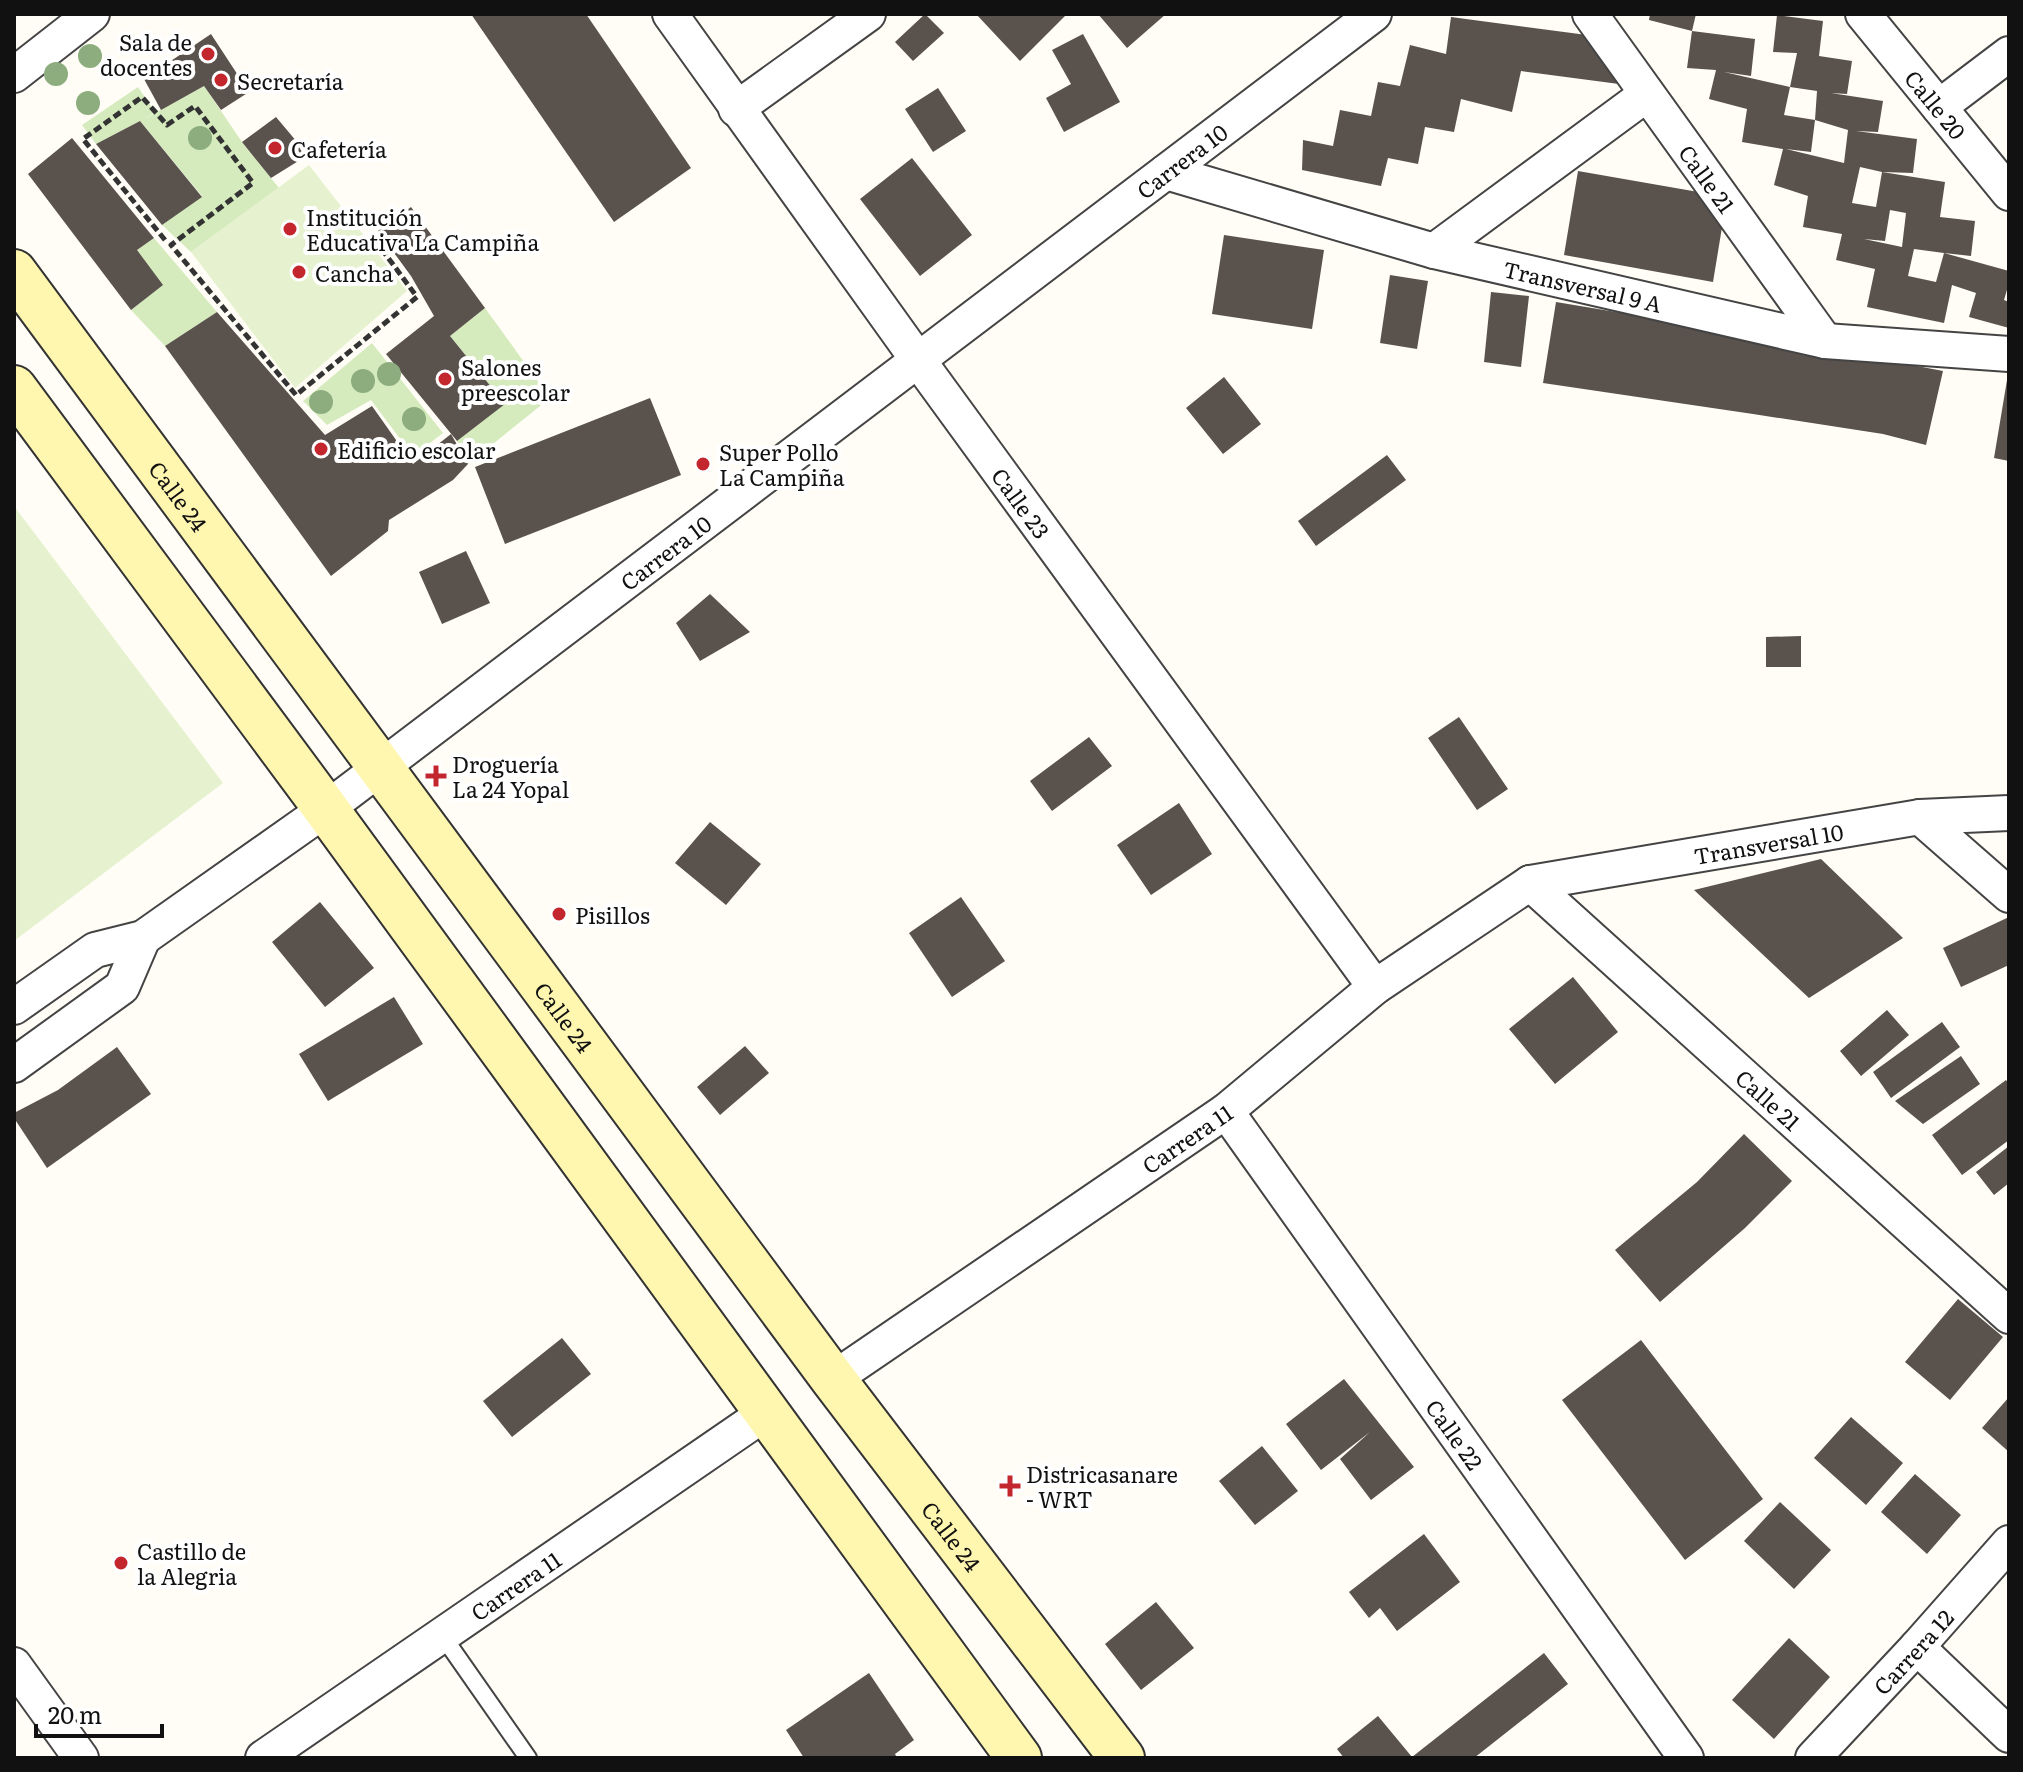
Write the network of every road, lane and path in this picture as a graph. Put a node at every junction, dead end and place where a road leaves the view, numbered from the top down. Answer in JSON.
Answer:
{"nodes":[{"id":1,"x":92,"y":14,"type":"edge"},
{"id":2,"x":670,"y":14,"type":"edge"},
{"id":3,"x":868,"y":14,"type":"edge"},
{"id":4,"x":1374,"y":14,"type":"edge"},
{"id":5,"x":1590,"y":14,"type":"edge"},
{"id":6,"x":1863,"y":14,"type":"edge"},
{"id":7,"x":2009,"y":54,"type":"edge"},
{"id":8,"x":14,"y":75,"type":"edge"},
{"id":9,"x":1647,"y":94,"type":"junction"},
{"id":10,"x":1939,"y":107,"type":"junction"},
{"id":11,"x":736,"y":109,"type":"junction"},
{"id":12,"x":1166,"y":172,"type":"junction"},
{"id":13,"x":2009,"y":193,"type":"edge"},
{"id":14,"x":165,"y":240,"type":"dead end"},
{"id":15,"x":375,"y":240,"type":"dead end"},
{"id":16,"x":1434,"y":251,"type":"junction"},
{"id":17,"x":14,"y":272,"type":"edge"},
{"id":18,"x":1825,"y":341,"type":"junction"},
{"id":19,"x":2009,"y":354,"type":"edge"},
{"id":20,"x":918,"y":360,"type":"junction"},
{"id":21,"x":14,"y":388,"type":"edge"},
{"id":22,"x":380,"y":768,"type":"junction"},
{"id":23,"x":326,"y":809,"type":"junction"},
{"id":24,"x":2009,"y":813,"type":"edge"},
{"id":25,"x":1920,"y":817,"type":"junction"},
{"id":26,"x":1530,"y":883,"type":"junction"},
{"id":27,"x":2009,"y":895,"type":"edge"},
{"id":28,"x":143,"y":938,"type":"junction"},
{"id":29,"x":1375,"y":987,"type":"junction"},
{"id":30,"x":14,"y":1007,"type":"edge"},
{"id":31,"x":14,"y":1065,"type":"edge"},
{"id":32,"x":1226,"y":1111,"type":"junction"},
{"id":33,"x":2009,"y":1316,"type":"edge"},
{"id":34,"x":833,"y":1379,"type":"junction"},
{"id":35,"x":767,"y":1412,"type":"junction"},
{"id":36,"x":2009,"y":1543,"type":"edge"},
{"id":37,"x":442,"y":1635,"type":"junction"},
{"id":38,"x":1917,"y":1647,"type":"junction"},
{"id":39,"x":14,"y":1665,"type":"edge"},
{"id":40,"x":2009,"y":1735,"type":"edge"},
{"id":41,"x":81,"y":1758,"type":"edge"},
{"id":42,"x":263,"y":1758,"type":"edge"},
{"id":43,"x":528,"y":1758,"type":"edge"},
{"id":44,"x":1019,"y":1758,"type":"edge"},
{"id":45,"x":1122,"y":1758,"type":"edge"},
{"id":46,"x":1686,"y":1758,"type":"edge"},
{"id":47,"x":1813,"y":1758,"type":"edge"}],
"edges":[{"from":1,"to":8,"type":"street"},
{"from":2,"to":11,"type":"street","name":"Calle 23"},
{"from":3,"to":11,"type":"street"},
{"from":4,"to":12,"type":"street","name":"Carrera 10"},
{"from":5,"to":9,"type":"street","name":"Calle 21"},
{"from":6,"to":10,"type":"street","name":"Calle 20"},
{"from":7,"to":10,"type":"street"},
{"from":9,"to":16,"type":"street"},
{"from":9,"to":18,"type":"street","name":"Calle 21"},
{"from":10,"to":13,"type":"street","name":"Calle 20"},
{"from":11,"to":20,"type":"street","name":"Calle 23"},
{"from":12,"to":16,"type":"street","name":"Transversal 9 A"},
{"from":12,"to":20,"type":"street","name":"Carrera 10"},
{"from":14,"to":15,"type":"path"},
{"from":16,"to":18,"type":"street","name":"Transversal 9 A"},
{"from":17,"to":22,"type":"street","name":"Calle 24"},
{"from":18,"to":19,"type":"street","name":"Transversal 9 A"},
{"from":20,"to":22,"type":"street","name":"Carrera 10"},
{"from":20,"to":29,"type":"street","name":"Calle 23"},
{"from":21,"to":23,"type":"street"},
{"from":22,"to":23,"type":"street","name":"Carrera 10"},
{"from":22,"to":34,"type":"street","name":"Calle 24"},
{"from":23,"to":28,"type":"street","name":"Carrera 10"},
{"from":23,"to":35,"type":"street"},
{"from":24,"to":25,"type":"street","name":"Transversal 10"},
{"from":25,"to":26,"type":"street","name":"Transversal 10"},
{"from":25,"to":27,"type":"street"},
{"from":26,"to":29,"type":"street","name":"Carrera 11"},
{"from":26,"to":33,"type":"street","name":"Calle 21"},
{"from":28,"to":30,"type":"street","name":"Carrera 10"},
{"from":28,"to":31,"type":"street"},
{"from":29,"to":32,"type":"street","name":"Carrera 11"},
{"from":32,"to":34,"type":"street","name":"Carrera 11"},
{"from":32,"to":46,"type":"street","name":"Calle 22"},
{"from":34,"to":45,"type":"street","name":"Calle 24"},
{"from":35,"to":37,"type":"street","name":"Carrera 11"},
{"from":35,"to":44,"type":"street"},
{"from":36,"to":38,"type":"street","name":"Carrera 12"},
{"from":37,"to":42,"type":"street","name":"Carrera 11"},
{"from":37,"to":43,"type":"lane"},
{"from":38,"to":40,"type":"street"},
{"from":38,"to":47,"type":"street","name":"Carrera 12"},
{"from":39,"to":41,"type":"street"}]}
